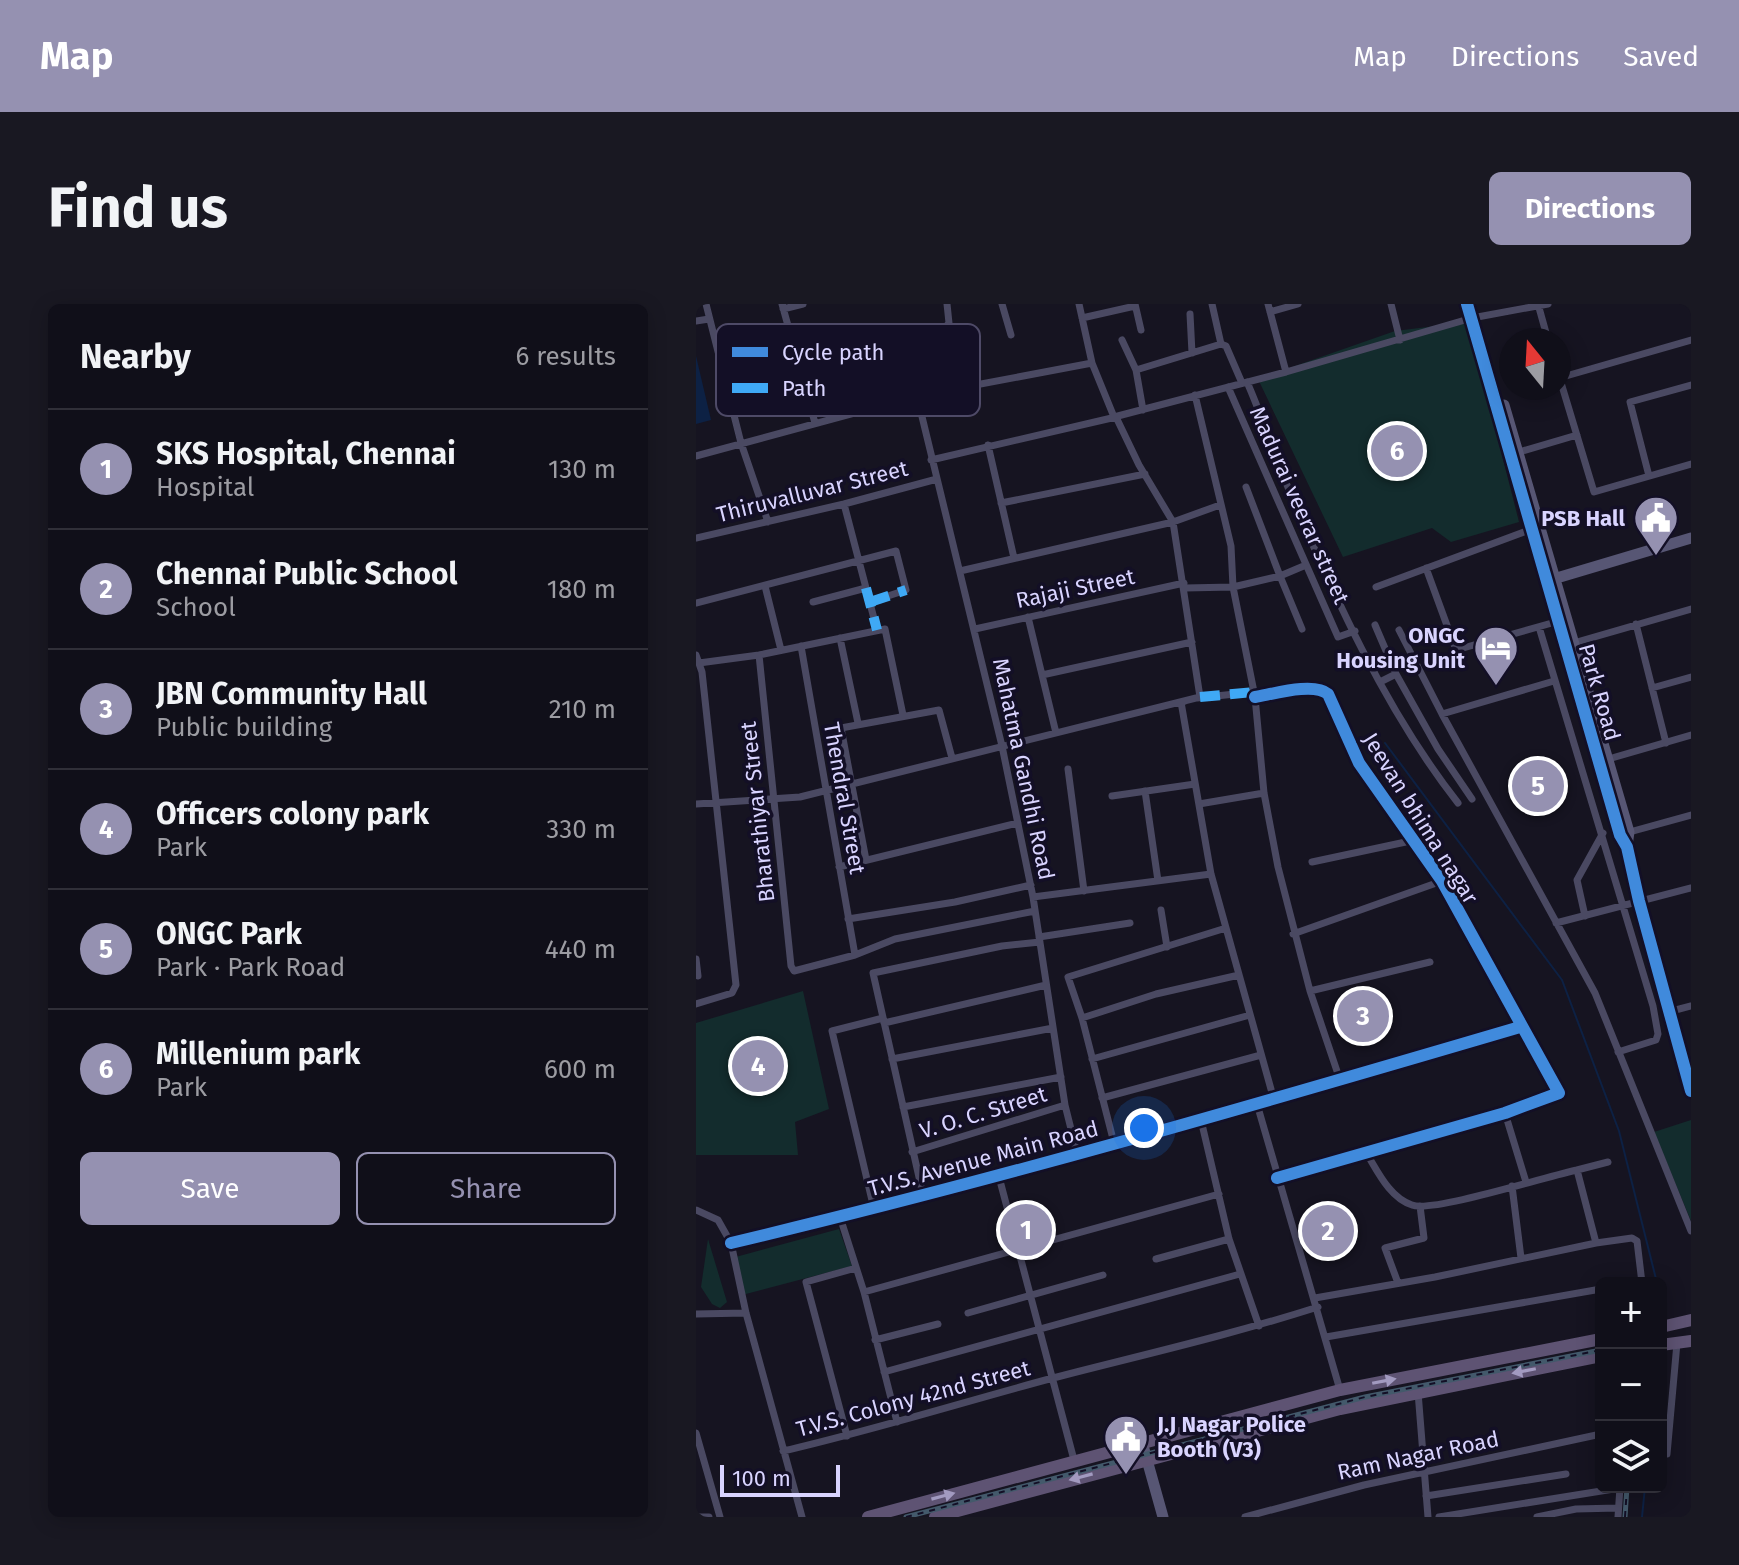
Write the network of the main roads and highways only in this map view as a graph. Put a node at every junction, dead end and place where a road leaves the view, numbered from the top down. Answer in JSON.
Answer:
{"nodes":[{"id":1,"x":1691,"y":1320,"type":"edge"},
{"id":2,"x":1667,"y":1326,"type":"edge"},
{"id":3,"x":1595,"y":1340,"type":"edge"},
{"id":4,"x":1595,"y":1357,"type":"edge"},
{"id":5,"x":868,"y":1517,"type":"edge"},
{"id":6,"x":935,"y":1517,"type":"edge"}],
"edges":[{"from":1,"to":2,"type":"main road"},
{"from":5,"to":3,"type":"main road","one_way":true},
{"from":4,"to":6,"type":"main road","one_way":true}]}
